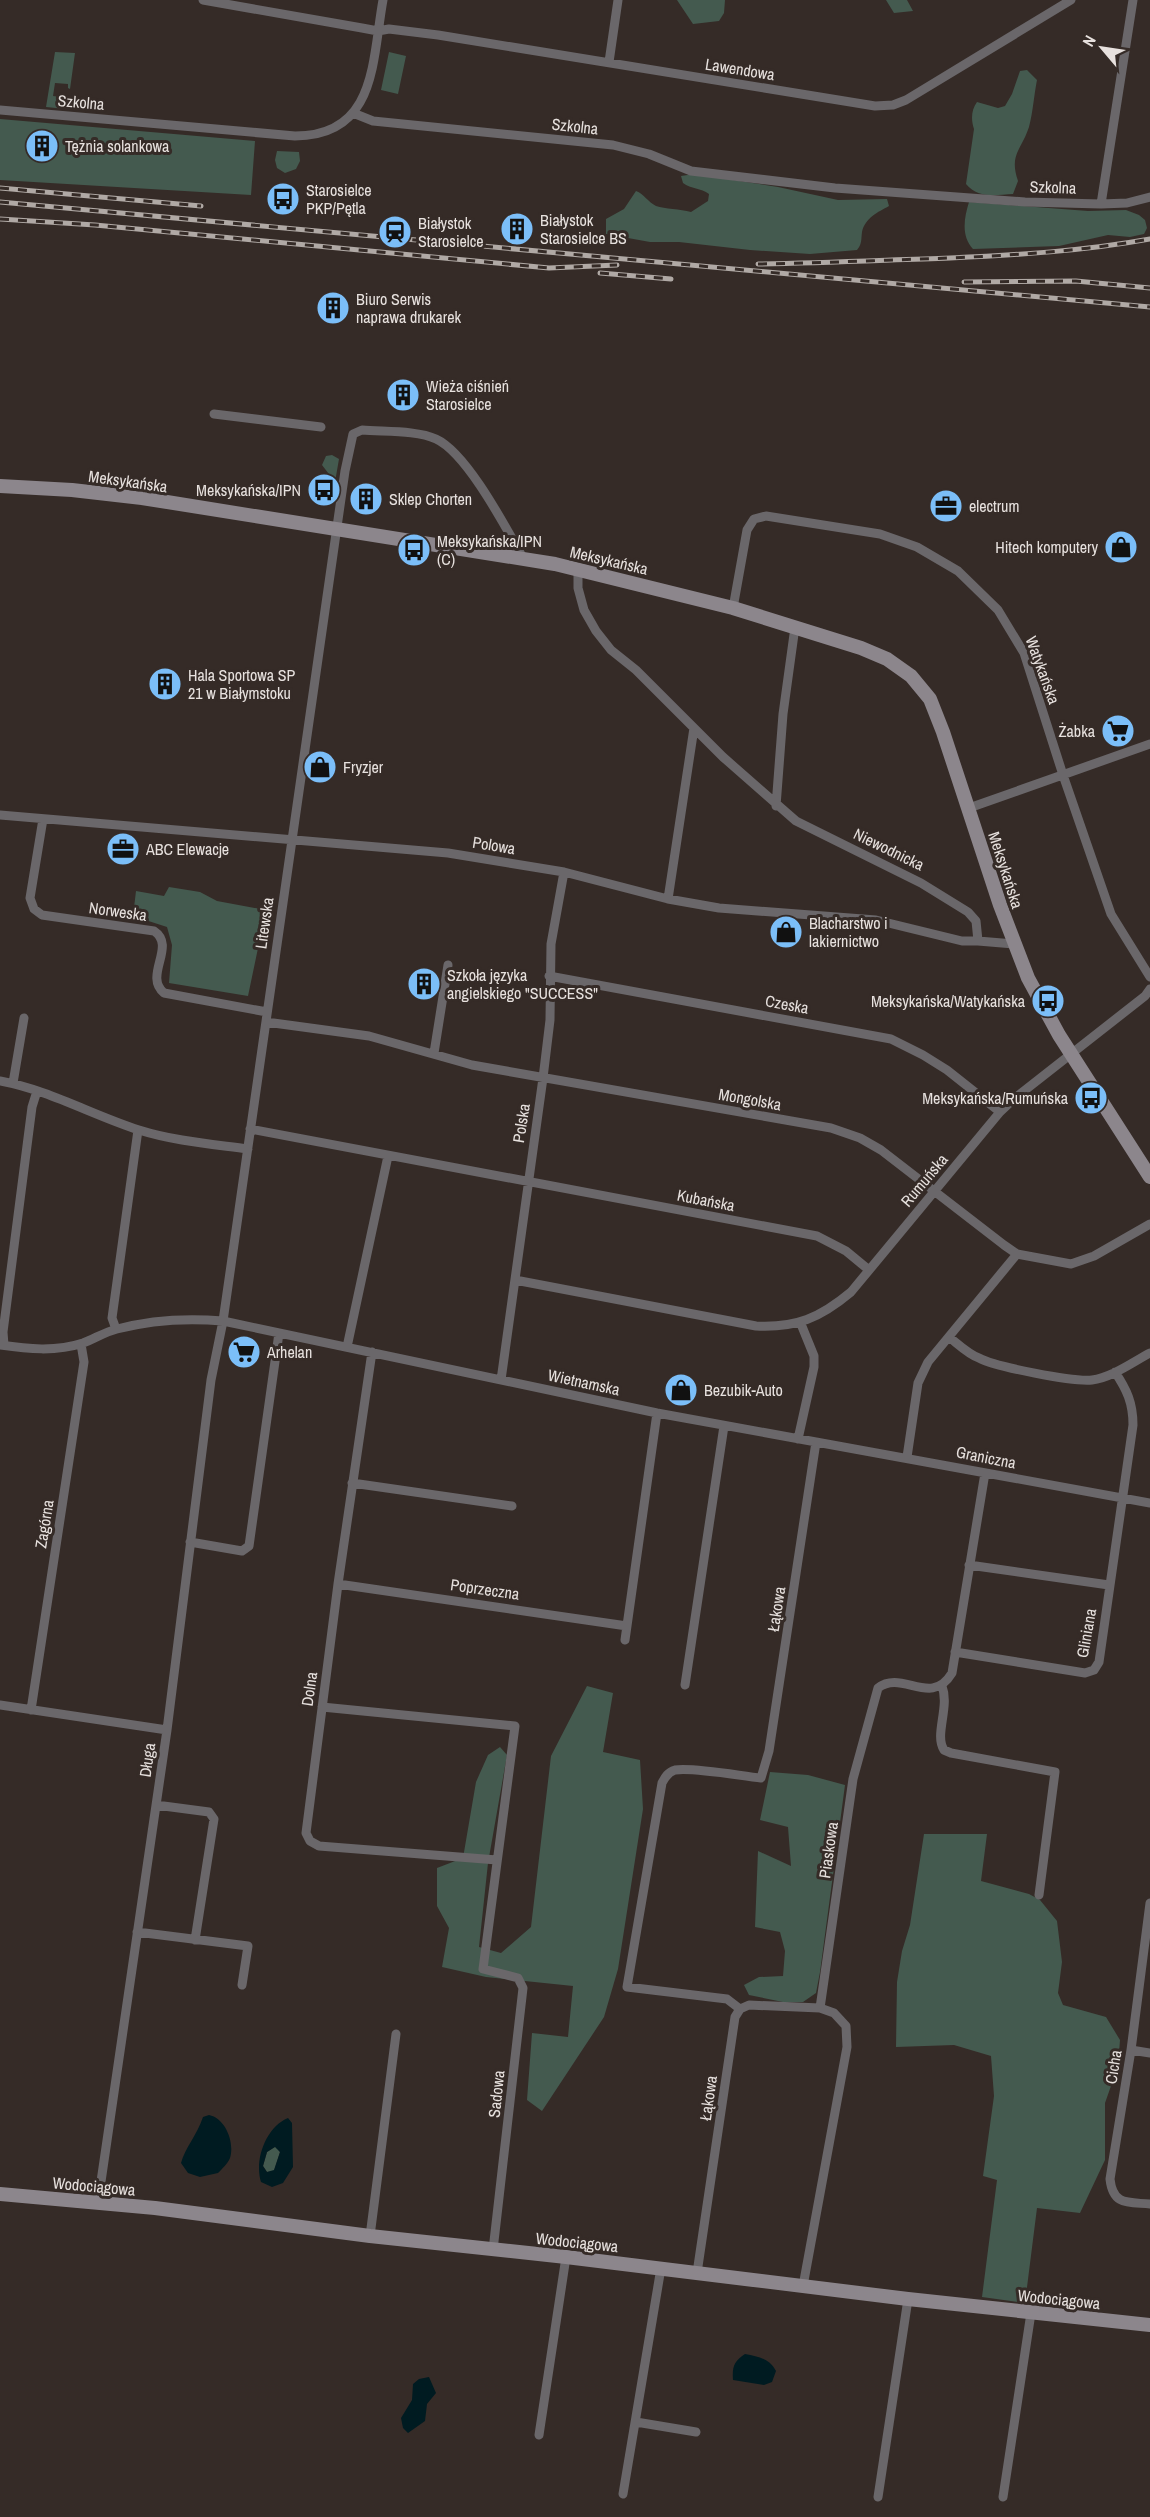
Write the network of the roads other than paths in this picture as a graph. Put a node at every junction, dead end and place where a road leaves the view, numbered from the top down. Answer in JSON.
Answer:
{"nodes":[{"id":1,"x":203,"y":0,"type":"edge"},
{"id":2,"x":383,"y":0,"type":"edge"},
{"id":3,"x":618,"y":0,"type":"edge"},
{"id":4,"x":1071,"y":0,"type":"edge"},
{"id":5,"x":1133,"y":0,"type":"edge"},
{"id":6,"x":378,"y":31,"type":"junction"},
{"id":7,"x":609,"y":62,"type":"junction"},
{"id":8,"x":0,"y":110,"type":"edge"},
{"id":9,"x":353,"y":113,"type":"junction"},
{"id":10,"x":1150,"y":197,"type":"edge"},
{"id":11,"x":1101,"y":204,"type":"junction"},
{"id":12,"x":214,"y":414,"type":"dead end"},
{"id":13,"x":321,"y":427,"type":"dead end"},
{"id":14,"x":0,"y":486,"type":"edge"},
{"id":15,"x":338,"y":530,"type":"junction"},
{"id":16,"x":523,"y":558,"type":"junction"},
{"id":17,"x":578,"y":569,"type":"junction"},
{"id":18,"x":733,"y":608,"type":"junction"},
{"id":19,"x":795,"y":627,"type":"junction"},
{"id":20,"x":694,"y":728,"type":"junction"},
{"id":21,"x":1150,"y":744,"type":"edge"},
{"id":22,"x":1063,"y":775,"type":"junction"},
{"id":23,"x":776,"y":806,"type":"junction"},
{"id":24,"x":969,"y":808,"type":"junction"},
{"id":25,"x":0,"y":815,"type":"edge"},
{"id":26,"x":43,"y":819,"type":"junction"},
{"id":27,"x":291,"y":841,"type":"junction"},
{"id":28,"x":564,"y":872,"type":"junction"},
{"id":29,"x":668,"y":899,"type":"junction"},
{"id":30,"x":978,"y":941,"type":"junction"},
{"id":31,"x":1014,"y":944,"type":"junction"},
{"id":32,"x":448,"y":965,"type":"dead end"},
{"id":33,"x":549,"y":976,"type":"junction"},
{"id":34,"x":1150,"y":977,"type":"edge"},
{"id":35,"x":1150,"y":989,"type":"edge"},
{"id":36,"x":266,"y":1017,"type":"junction"},
{"id":37,"x":24,"y":1018,"type":"dead end"},
{"id":38,"x":434,"y":1053,"type":"junction"},
{"id":39,"x":1072,"y":1054,"type":"junction"},
{"id":40,"x":543,"y":1078,"type":"junction"},
{"id":41,"x":0,"y":1081,"type":"edge"},
{"id":42,"x":13,"y":1083,"type":"junction"},
{"id":43,"x":37,"y":1091,"type":"junction"},
{"id":44,"x":1000,"y":1112,"type":"junction"},
{"id":45,"x":250,"y":1129,"type":"junction"},
{"id":46,"x":138,"y":1130,"type":"junction"},
{"id":47,"x":248,"y":1149,"type":"junction"},
{"id":48,"x":388,"y":1156,"type":"junction"},
{"id":49,"x":1150,"y":1177,"type":"edge"},
{"id":50,"x":527,"y":1182,"type":"junction"},
{"id":51,"x":934,"y":1191,"type":"junction"},
{"id":52,"x":1150,"y":1224,"type":"edge"},
{"id":53,"x":1017,"y":1254,"type":"junction"},
{"id":54,"x":869,"y":1270,"type":"junction"},
{"id":55,"x":515,"y":1280,"type":"junction"},
{"id":56,"x":223,"y":1321,"type":"junction"},
{"id":57,"x":801,"y":1324,"type":"junction"},
{"id":58,"x":116,"y":1329,"type":"junction"},
{"id":59,"x":279,"y":1333,"type":"junction"},
{"id":60,"x":949,"y":1336,"type":"junction"},
{"id":61,"x":81,"y":1344,"type":"junction"},
{"id":62,"x":2,"y":1345,"type":"edge"},
{"id":63,"x":347,"y":1347,"type":"junction"},
{"id":64,"x":372,"y":1352,"type":"junction"},
{"id":65,"x":1150,"y":1353,"type":"edge"},
{"id":66,"x":1115,"y":1372,"type":"junction"},
{"id":67,"x":501,"y":1380,"type":"junction"},
{"id":68,"x":657,"y":1413,"type":"junction"},
{"id":69,"x":724,"y":1426,"type":"junction"},
{"id":70,"x":798,"y":1439,"type":"junction"},
{"id":71,"x":816,"y":1442,"type":"junction"},
{"id":72,"x":907,"y":1457,"type":"junction"},
{"id":73,"x":985,"y":1473,"type":"junction"},
{"id":74,"x":352,"y":1483,"type":"junction"},
{"id":75,"x":1123,"y":1498,"type":"junction"},
{"id":76,"x":1150,"y":1503,"type":"edge"},
{"id":77,"x":512,"y":1506,"type":"dead end"},
{"id":78,"x":190,"y":1542,"type":"junction"},
{"id":79,"x":969,"y":1565,"type":"junction"},
{"id":80,"x":338,"y":1584,"type":"junction"},
{"id":81,"x":1109,"y":1585,"type":"junction"},
{"id":82,"x":627,"y":1626,"type":"junction"},
{"id":83,"x":625,"y":1640,"type":"dead end"},
{"id":84,"x":955,"y":1652,"type":"junction"},
{"id":85,"x":685,"y":1685,"type":"dead end"},
{"id":86,"x":942,"y":1686,"type":"junction"},
{"id":87,"x":0,"y":1706,"type":"edge"},
{"id":88,"x":322,"y":1707,"type":"junction"},
{"id":89,"x":31,"y":1710,"type":"junction"},
{"id":90,"x":167,"y":1730,"type":"junction"},
{"id":91,"x":156,"y":1805,"type":"junction"},
{"id":92,"x":497,"y":1860,"type":"junction"},
{"id":93,"x":1039,"y":1894,"type":"dead end"},
{"id":94,"x":1150,"y":1904,"type":"edge"},
{"id":95,"x":137,"y":1932,"type":"junction"},
{"id":96,"x":195,"y":1940,"type":"junction"},
{"id":97,"x":242,"y":1985,"type":"dead end"},
{"id":98,"x":820,"y":2008,"type":"junction"},
{"id":99,"x":740,"y":2009,"type":"junction"},
{"id":100,"x":396,"y":2034,"type":"dead end"},
{"id":101,"x":1131,"y":2050,"type":"junction"},
{"id":102,"x":1150,"y":2053,"type":"edge"},
{"id":103,"x":0,"y":2194,"type":"edge"},
{"id":104,"x":98,"y":2202,"type":"junction"},
{"id":105,"x":1150,"y":2204,"type":"edge"},
{"id":106,"x":370,"y":2236,"type":"junction"},
{"id":107,"x":494,"y":2250,"type":"junction"},
{"id":108,"x":567,"y":2257,"type":"junction"},
{"id":109,"x":661,"y":2268,"type":"junction"},
{"id":110,"x":697,"y":2273,"type":"junction"},
{"id":111,"x":803,"y":2286,"type":"junction"},
{"id":112,"x":908,"y":2299,"type":"junction"},
{"id":113,"x":1031,"y":2313,"type":"junction"},
{"id":114,"x":1150,"y":2325,"type":"edge"},
{"id":115,"x":636,"y":2422,"type":"junction"},
{"id":116,"x":696,"y":2432,"type":"dead end"},
{"id":117,"x":539,"y":2435,"type":"dead end"},
{"id":118,"x":623,"y":2494,"type":"dead end"},
{"id":119,"x":878,"y":2497,"type":"dead end"},
{"id":120,"x":1003,"y":2497,"type":"dead end"}],
"edges":[{"from":1,"to":6,"type":"street","name":"Lawendowa"},
{"from":2,"to":6,"type":"street"},
{"from":3,"to":7,"type":"street"},
{"from":4,"to":7,"type":"street","name":"Lawendowa"},
{"from":5,"to":11,"type":"street"},
{"from":6,"to":7,"type":"street","name":"Lawendowa"},
{"from":6,"to":9,"type":"street"},
{"from":8,"to":9,"type":"street","name":"Szkolna"},
{"from":9,"to":11,"type":"street","name":"Szkolna"},
{"from":10,"to":11,"type":"street","name":"Szkolna"},
{"from":12,"to":13,"type":"street"},
{"from":14,"to":15,"type":"street","name":"Meksykańska"},
{"from":15,"to":16,"type":"street","name":"Meksykańska"},
{"from":15,"to":16,"type":"street","name":"Litewska"},
{"from":15,"to":27,"type":"street","name":"Litewska"},
{"from":16,"to":17,"type":"street","name":"Meksykańska"},
{"from":17,"to":18,"type":"street","name":"Meksykańska"},
{"from":17,"to":20,"type":"street","name":"Niewodnicka"},
{"from":18,"to":19,"type":"street","name":"Meksykańska"},
{"from":18,"to":22,"type":"street","name":"Watykańska"},
{"from":19,"to":23,"type":"street"},
{"from":19,"to":24,"type":"street","name":"Meksykańska"},
{"from":20,"to":23,"type":"street","name":"Niewodnicka"},
{"from":20,"to":29,"type":"street"},
{"from":21,"to":22,"type":"street"},
{"from":22,"to":24,"type":"street"},
{"from":22,"to":34,"type":"street","name":"Watykańska"},
{"from":23,"to":30,"type":"street","name":"Niewodnicka"},
{"from":24,"to":31,"type":"street","name":"Meksykańska"},
{"from":25,"to":26,"type":"street","name":"Polowa"},
{"from":26,"to":27,"type":"street","name":"Polowa"},
{"from":26,"to":36,"type":"street","name":"Norweska"},
{"from":27,"to":28,"type":"street","name":"Polowa"},
{"from":27,"to":36,"type":"street","name":"Litewska"},
{"from":28,"to":29,"type":"street","name":"Polowa"},
{"from":28,"to":33,"type":"street","name":"Polska"},
{"from":29,"to":30,"type":"street","name":"Polowa"},
{"from":30,"to":31,"type":"street"},
{"from":31,"to":39,"type":"street"},
{"from":32,"to":38,"type":"street"},
{"from":33,"to":40,"type":"street","name":"Polska"},
{"from":33,"to":44,"type":"street","name":"Czeska"},
{"from":35,"to":39,"type":"street"},
{"from":36,"to":38,"type":"street","name":"Mongolska"},
{"from":36,"to":45,"type":"street","name":"Litewska"},
{"from":37,"to":42,"type":"street"},
{"from":38,"to":40,"type":"street","name":"Mongolska"},
{"from":39,"to":44,"type":"street","name":"Rumuńska"},
{"from":39,"to":49,"type":"street"},
{"from":40,"to":50,"type":"street","name":"Polska"},
{"from":40,"to":51,"type":"street","name":"Mongolska"},
{"from":41,"to":42,"type":"street"},
{"from":42,"to":43,"type":"street"},
{"from":43,"to":46,"type":"street"},
{"from":43,"to":62,"type":"street"},
{"from":44,"to":51,"type":"street","name":"Rumuńska"},
{"from":45,"to":47,"type":"street","name":"Litewska"},
{"from":45,"to":48,"type":"street","name":"Kubańska"},
{"from":46,"to":47,"type":"street"},
{"from":46,"to":58,"type":"street"},
{"from":47,"to":56,"type":"street","name":"Litewska"},
{"from":48,"to":50,"type":"street","name":"Kubańska"},
{"from":48,"to":63,"type":"street"},
{"from":50,"to":54,"type":"street","name":"Kubańska"},
{"from":50,"to":55,"type":"street","name":"Polska"},
{"from":51,"to":53,"type":"street","name":"Mongolska"},
{"from":51,"to":54,"type":"street","name":"Rumuńska"},
{"from":52,"to":53,"type":"street"},
{"from":53,"to":60,"type":"street"},
{"from":54,"to":57,"type":"street","name":"Rumuńska"},
{"from":55,"to":57,"type":"street","name":"Rumuńska"},
{"from":55,"to":67,"type":"street","name":"Polska"},
{"from":56,"to":58,"type":"street","name":"Wietnamska"},
{"from":56,"to":59,"type":"street","name":"Wietnamska"},
{"from":56,"to":78,"type":"street","name":"Długa"},
{"from":57,"to":70,"type":"street"},
{"from":58,"to":61,"type":"street","name":"Wietnamska"},
{"from":59,"to":63,"type":"street","name":"Wietnamska"},
{"from":59,"to":78,"type":"street"},
{"from":60,"to":66,"type":"street"},
{"from":60,"to":72,"type":"street"},
{"from":61,"to":62,"type":"street","name":"Wietnamska"},
{"from":61,"to":89,"type":"street","name":"Zagórna"},
{"from":63,"to":64,"type":"street","name":"Wietnamska"},
{"from":64,"to":67,"type":"street","name":"Wietnamska"},
{"from":64,"to":74,"type":"street","name":"Dolna"},
{"from":65,"to":66,"type":"street"},
{"from":66,"to":75,"type":"street","name":"Gliniana"},
{"from":67,"to":68,"type":"street","name":"Wietnamska"},
{"from":68,"to":69,"type":"street","name":"Wietnamska"},
{"from":68,"to":82,"type":"street"},
{"from":69,"to":70,"type":"street","name":"Wietnamska"},
{"from":69,"to":85,"type":"street"},
{"from":70,"to":71,"type":"street","name":"Wietnamska"},
{"from":71,"to":72,"type":"street","name":"Graniczna"},
{"from":71,"to":99,"type":"street","name":"Łąkowa"},
{"from":72,"to":73,"type":"street","name":"Graniczna"},
{"from":73,"to":75,"type":"street","name":"Graniczna"},
{"from":73,"to":79,"type":"street"},
{"from":74,"to":77,"type":"street"},
{"from":74,"to":80,"type":"street","name":"Dolna"},
{"from":75,"to":76,"type":"street","name":"Graniczna"},
{"from":75,"to":81,"type":"street","name":"Gliniana"},
{"from":78,"to":90,"type":"street","name":"Długa"},
{"from":79,"to":81,"type":"street"},
{"from":79,"to":84,"type":"street"},
{"from":80,"to":82,"type":"street","name":"Poprzeczna"},
{"from":80,"to":88,"type":"street","name":"Dolna"},
{"from":81,"to":84,"type":"street","name":"Gliniana"},
{"from":82,"to":83,"type":"street"},
{"from":84,"to":86,"type":"street"},
{"from":86,"to":93,"type":"street"},
{"from":86,"to":98,"type":"street","name":"Piaskowa"},
{"from":87,"to":89,"type":"street"},
{"from":88,"to":92,"type":"street","name":"Dolna"},
{"from":88,"to":92,"type":"street"},
{"from":89,"to":90,"type":"street"},
{"from":90,"to":91,"type":"street","name":"Długa"},
{"from":91,"to":95,"type":"street","name":"Długa"},
{"from":91,"to":96,"type":"street"},
{"from":92,"to":107,"type":"street","name":"Sadowa"},
{"from":94,"to":101,"type":"street","name":"Cicha"},
{"from":95,"to":96,"type":"street"},
{"from":95,"to":104,"type":"street","name":"Długa"},
{"from":96,"to":97,"type":"street"},
{"from":98,"to":99,"type":"street"},
{"from":98,"to":111,"type":"street"},
{"from":99,"to":110,"type":"street","name":"Łąkowa"},
{"from":100,"to":106,"type":"street"},
{"from":101,"to":102,"type":"street"},
{"from":101,"to":105,"type":"street","name":"Cicha"},
{"from":103,"to":104,"type":"street","name":"Wodociągowa"},
{"from":104,"to":106,"type":"street","name":"Wodociągowa"},
{"from":106,"to":107,"type":"street","name":"Wodociągowa"},
{"from":107,"to":108,"type":"street","name":"Wodociągowa"},
{"from":108,"to":109,"type":"street","name":"Wodociągowa"},
{"from":108,"to":117,"type":"street"},
{"from":109,"to":110,"type":"street","name":"Wodociągowa"},
{"from":109,"to":115,"type":"street"},
{"from":110,"to":111,"type":"street","name":"Wodociągowa"},
{"from":111,"to":112,"type":"street","name":"Wodociągowa"},
{"from":112,"to":113,"type":"street","name":"Wodociągowa"},
{"from":112,"to":119,"type":"street"},
{"from":113,"to":114,"type":"street","name":"Wodociągowa"},
{"from":113,"to":120,"type":"street"},
{"from":115,"to":116,"type":"street"},
{"from":115,"to":118,"type":"street"}]}
